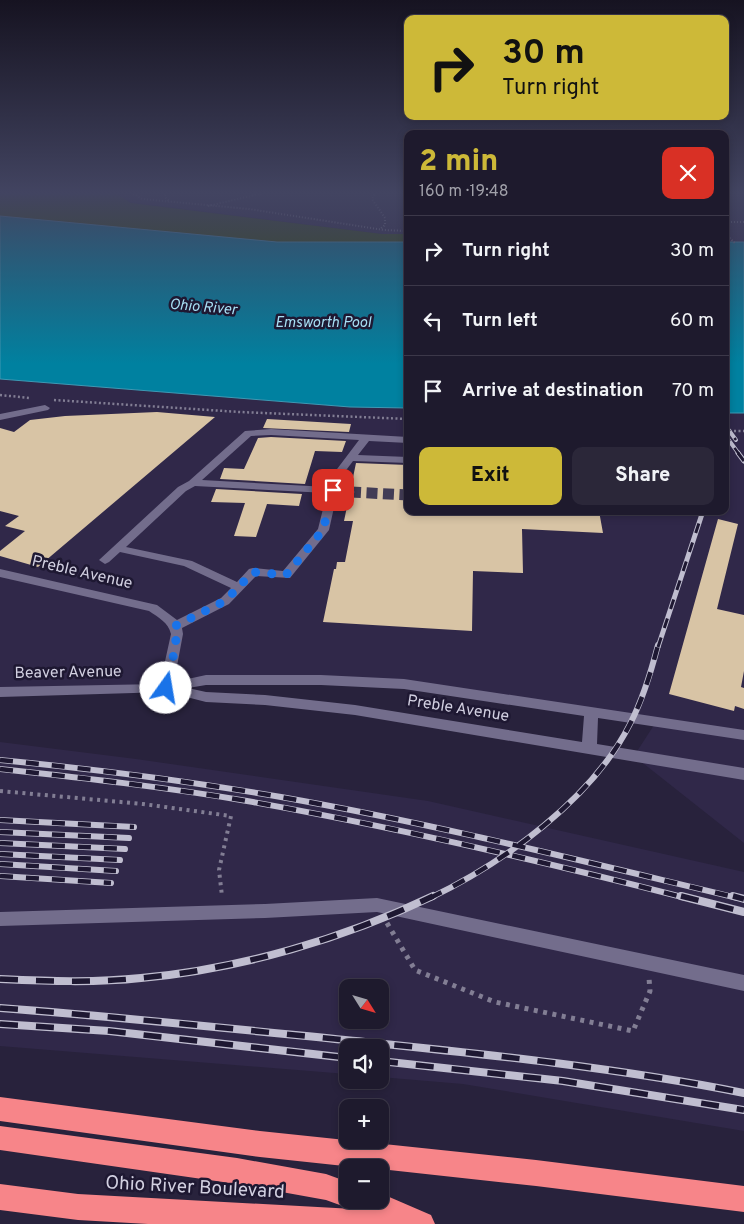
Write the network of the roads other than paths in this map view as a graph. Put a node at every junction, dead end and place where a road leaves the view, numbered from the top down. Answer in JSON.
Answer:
{"nodes":[{"id":1,"x":46,"y":404,"type":"road end"},
{"id":2,"x":0,"y":417,"type":"edge"},
{"id":3,"x":366,"y":438,"type":"junction"},
{"id":4,"x":404,"y":440,"type":"edge"},
{"id":5,"x":351,"y":458,"type":"junction"},
{"id":6,"x":404,"y":460,"type":"edge"},
{"id":7,"x":193,"y":484,"type":"junction"},
{"id":8,"x":333,"y":491,"type":"junction"},
{"id":9,"x":350,"y":492,"type":"tunnel mouth"},
{"id":10,"x":117,"y":548,"type":"junction"},
{"id":11,"x":105,"y":560,"type":"dead end"},
{"id":12,"x":0,"y":572,"type":"edge"},
{"id":13,"x":238,"y":587,"type":"junction"},
{"id":14,"x":175,"y":626,"type":"junction"},
{"id":15,"x":166,"y":688,"type":"junction"},
{"id":16,"x":0,"y":692,"type":"edge"},
{"id":17,"x":592,"y":711,"type":"junction"},
{"id":18,"x":744,"y":735,"type":"edge"},
{"id":19,"x":589,"y":749,"type":"junction"},
{"id":20,"x":744,"y":774,"type":"edge"},
{"id":21,"x":0,"y":919,"type":"edge"},
{"id":22,"x":744,"y":983,"type":"edge"},
{"id":23,"x":0,"y":1109,"type":"edge"},
{"id":24,"x":0,"y":1138,"type":"edge"},
{"id":25,"x":339,"y":1191,"type":"edge"},
{"id":26,"x":0,"y":1197,"type":"edge"},
{"id":27,"x":744,"y":1199,"type":"edge"},
{"id":28,"x":388,"y":1209,"type":"edge"},
{"id":29,"x":388,"y":1224,"type":"edge"},
{"id":30,"x":422,"y":1224,"type":"edge"}],
"edges":[{"from":1,"to":2,"type":"street"},
{"from":3,"to":4,"type":"street"},
{"from":3,"to":5,"type":"street"},
{"from":3,"to":7,"type":"street"},
{"from":5,"to":6,"type":"street"},
{"from":5,"to":8,"type":"street"},
{"from":7,"to":8,"type":"street"},
{"from":7,"to":10,"type":"street"},
{"from":8,"to":9,"type":"street"},
{"from":8,"to":13,"type":"street"},
{"from":10,"to":11,"type":"street"},
{"from":10,"to":13,"type":"street"},
{"from":12,"to":14,"type":"street","name":"Preble Avenue"},
{"from":13,"to":14,"type":"street"},
{"from":14,"to":15,"type":"street"},
{"from":15,"to":16,"type":"street","name":"Beaver Avenue"},
{"from":15,"to":17,"type":"street","name":"Preble Avenue"},
{"from":15,"to":19,"type":"street","name":"Preble Avenue"},
{"from":17,"to":18,"type":"street","name":"Preble Avenue"},
{"from":17,"to":19,"type":"street"},
{"from":19,"to":20,"type":"street","name":"Preble Avenue"},
{"from":21,"to":22,"type":"street"},
{"from":23,"to":27,"type":"highway"},
{"from":24,"to":25,"type":"highway"},
{"from":26,"to":29,"type":"highway","name":"Ohio River Boulevard"},
{"from":28,"to":30,"type":"highway"}]}
